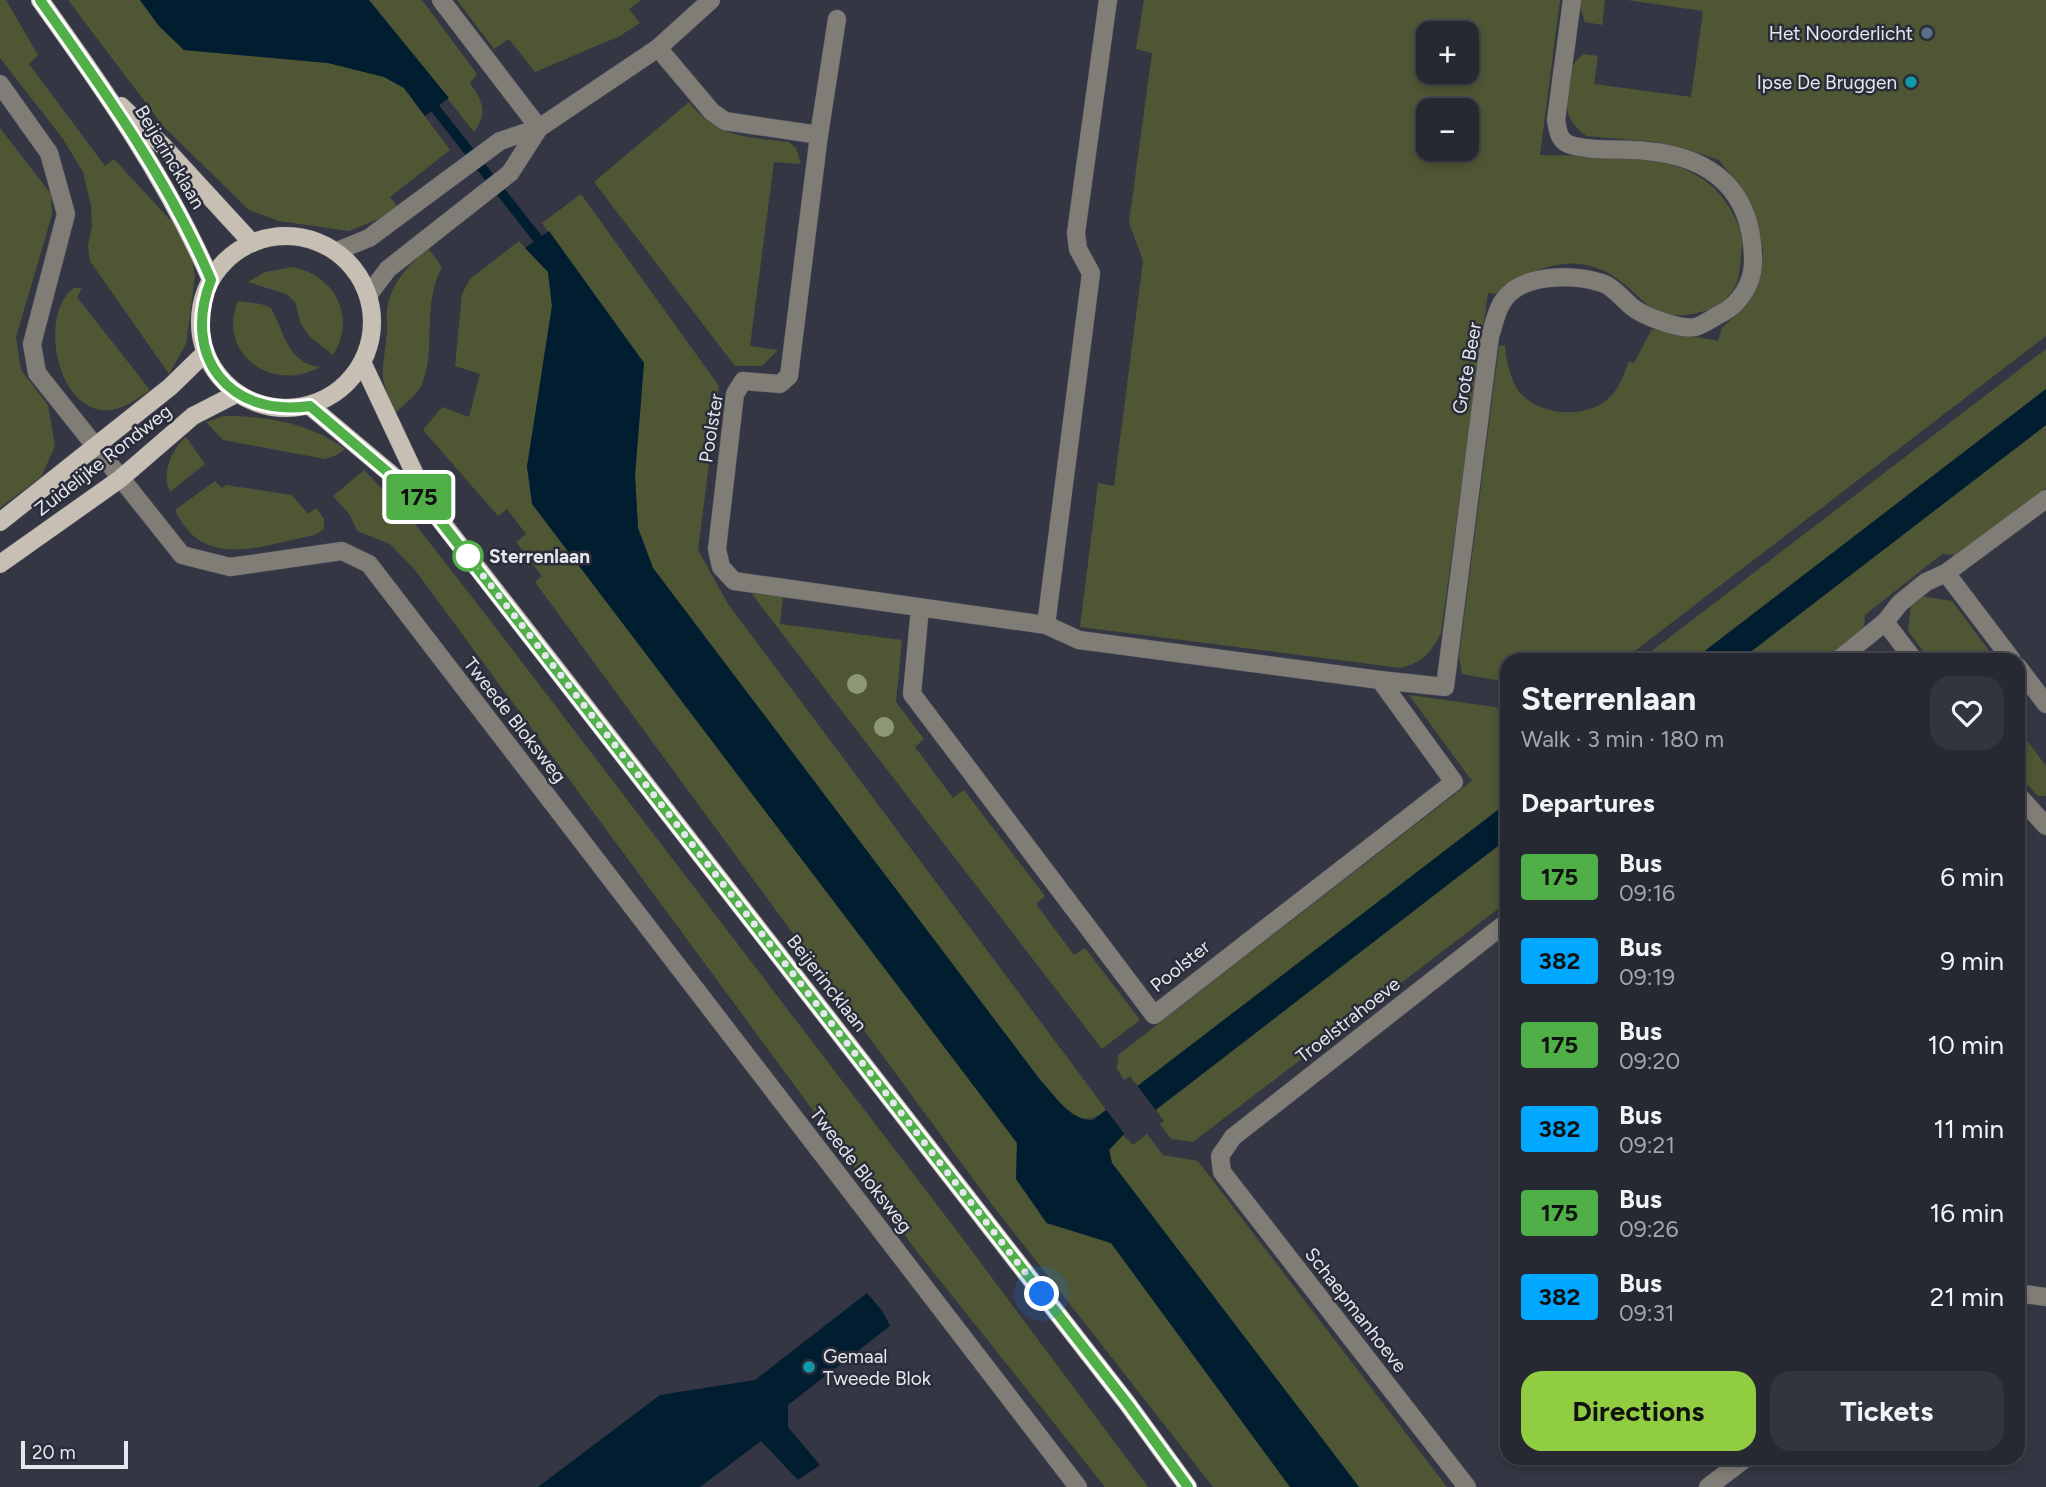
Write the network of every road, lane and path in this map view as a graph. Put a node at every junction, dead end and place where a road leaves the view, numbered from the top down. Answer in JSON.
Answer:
{"nodes":[{"id":1,"x":40,"y":0,"type":"edge"},
{"id":2,"x":441,"y":0,"type":"edge"},
{"id":3,"x":711,"y":0,"type":"edge"},
{"id":4,"x":1108,"y":0,"type":"edge"},
{"id":5,"x":1572,"y":0,"type":"edge"},
{"id":6,"x":837,"y":19,"type":"dead end"},
{"id":7,"x":658,"y":48,"type":"junction"},
{"id":8,"x":0,"y":84,"type":"edge"},
{"id":9,"x":108,"y":95,"type":"junction"},
{"id":10,"x":539,"y":128,"type":"junction"},
{"id":11,"x":819,"y":135,"type":"junction"},
{"id":12,"x":251,"y":243,"type":"junction"},
{"id":13,"x":337,"y":251,"type":"junction"},
{"id":14,"x":211,"y":280,"type":"junction"},
{"id":15,"x":369,"y":294,"type":"junction"},
{"id":16,"x":205,"y":353,"type":"junction"},
{"id":17,"x":363,"y":364,"type":"junction"},
{"id":18,"x":236,"y":394,"type":"junction"},
{"id":19,"x":310,"y":406,"type":"junction"},
{"id":20,"x":94,"y":445,"type":"junction"},
{"id":21,"x":120,"y":479,"type":"junction"},
{"id":22,"x":2046,"y":499,"type":"edge"},
{"id":23,"x":430,"y":508,"type":"junction"},
{"id":24,"x":0,"y":522,"type":"edge"},
{"id":25,"x":0,"y":564,"type":"edge"},
{"id":26,"x":1946,"y":573,"type":"junction"},
{"id":27,"x":920,"y":608,"type":"junction"},
{"id":28,"x":1885,"y":622,"type":"junction"},
{"id":29,"x":1046,"y":625,"type":"junction"},
{"id":30,"x":1847,"y":653,"type":"edge"},
{"id":31,"x":1909,"y":653,"type":"edge"},
{"id":32,"x":2007,"y":653,"type":"edge"},
{"id":33,"x":2025,"y":676,"type":"edge"},
{"id":34,"x":1380,"y":680,"type":"junction"},
{"id":35,"x":1446,"y":687,"type":"joint"},
{"id":36,"x":2046,"y":704,"type":"edge"},
{"id":37,"x":2025,"y":804,"type":"edge"},
{"id":38,"x":2046,"y":826,"type":"edge"},
{"id":39,"x":1500,"y":927,"type":"edge"},
{"id":40,"x":1220,"y":1156,"type":"joint"},
{"id":41,"x":2025,"y":1294,"type":"edge"},
{"id":42,"x":2046,"y":1297,"type":"edge"},
{"id":43,"x":1737,"y":1465,"type":"edge"},
{"id":44,"x":1078,"y":1487,"type":"edge"},
{"id":45,"x":1188,"y":1487,"type":"edge"},
{"id":46,"x":1467,"y":1487,"type":"edge"},
{"id":47,"x":1708,"y":1487,"type":"edge"}],
"edges":[{"from":1,"to":9,"type":"main road","name":"Beijerincklaan"},
{"from":2,"to":10,"type":"street"},
{"from":3,"to":7,"type":"street"},
{"from":4,"to":29,"type":"street"},
{"from":5,"to":35,"type":"street","name":"Grote Beer"},
{"from":6,"to":11,"type":"street","name":"Poolster"},
{"from":7,"to":10,"type":"street"},
{"from":7,"to":11,"type":"street"},
{"from":8,"to":20,"type":"street","name":"Tweede Bloksweg"},
{"from":9,"to":12,"type":"main road","name":"Beijerincklaan"},
{"from":9,"to":14,"type":"main road","name":"Beijerincklaan"},
{"from":10,"to":13,"type":"street"},
{"from":10,"to":15,"type":"street"},
{"from":11,"to":27,"type":"street","name":"Poolster"},
{"from":12,"to":13,"type":"main road"},
{"from":12,"to":14,"type":"main road"},
{"from":13,"to":15,"type":"main road"},
{"from":14,"to":16,"type":"main road"},
{"from":15,"to":17,"type":"main road"},
{"from":16,"to":18,"type":"main road"},
{"from":16,"to":20,"type":"main road","name":"Zuidelijke Rondweg"},
{"from":17,"to":19,"type":"main road"},
{"from":17,"to":23,"type":"main road","name":"Beijerincklaan"},
{"from":18,"to":19,"type":"main road"},
{"from":18,"to":21,"type":"main road","name":"Zuidelijke Rondweg"},
{"from":19,"to":23,"type":"main road","name":"Beijerincklaan"},
{"from":20,"to":21,"type":"street","name":"Tweede Bloksweg"},
{"from":20,"to":24,"type":"main road","name":"Zuidelijke Rondweg"},
{"from":21,"to":25,"type":"main road","name":"Zuidelijke Rondweg"},
{"from":21,"to":44,"type":"street","name":"Tweede Bloksweg"},
{"from":22,"to":26,"type":"street"},
{"from":23,"to":45,"type":"main road","name":"Beijerincklaan"},
{"from":26,"to":28,"type":"street"},
{"from":26,"to":32,"type":"street"},
{"from":27,"to":29,"type":"street","name":"Poolster"},
{"from":27,"to":34,"type":"street","name":"Poolster"},
{"from":28,"to":30,"type":"street"},
{"from":28,"to":31,"type":"street"},
{"from":29,"to":34,"type":"street","name":"Poolster"},
{"from":33,"to":36,"type":"street"},
{"from":34,"to":35,"type":"street","name":"Poolster"},
{"from":37,"to":38,"type":"street"},
{"from":39,"to":40,"type":"street","name":"Troelstrahoeve"},
{"from":40,"to":46,"type":"street","name":"Schaepmanhoeve"},
{"from":41,"to":42,"type":"street"},
{"from":43,"to":47,"type":"street"}]}
